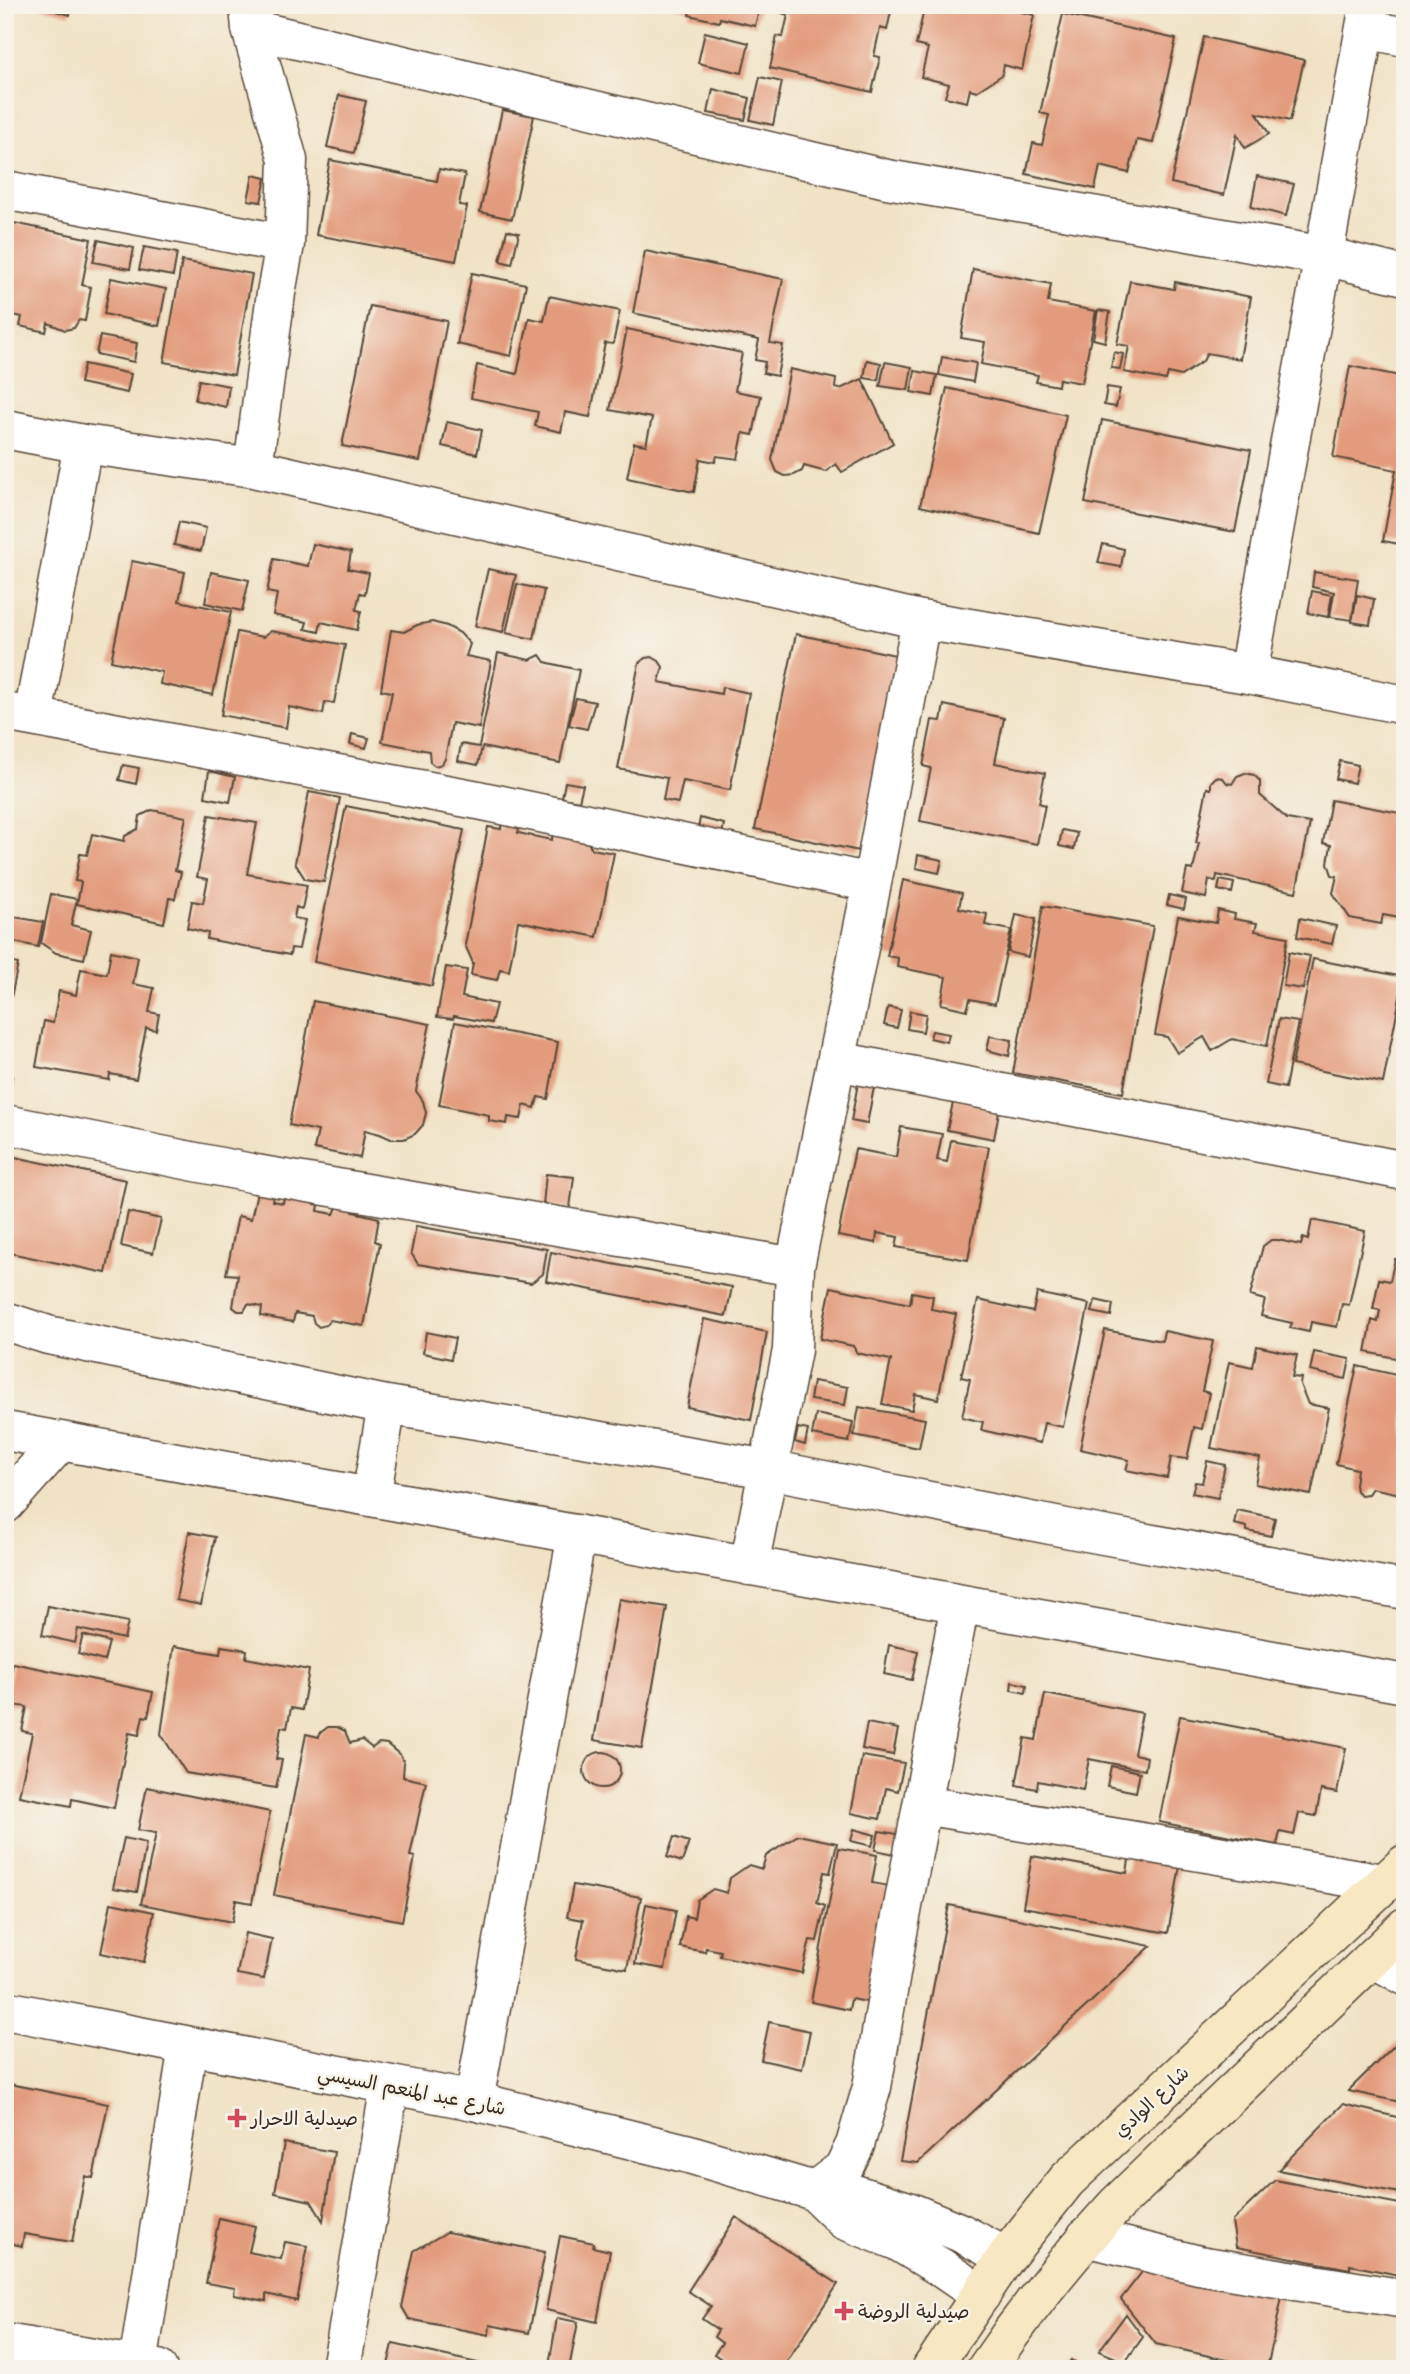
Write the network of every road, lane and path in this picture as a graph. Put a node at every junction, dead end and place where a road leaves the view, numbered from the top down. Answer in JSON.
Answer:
{"nodes":[{"id":1,"x":250,"y":17,"type":"edge"},
{"id":2,"x":1367,"y":17,"type":"edge"},
{"id":3,"x":1405,"y":37,"type":"edge"},
{"id":4,"x":5,"y":190,"type":"edge"},
{"id":5,"x":285,"y":244,"type":"junction"},
{"id":6,"x":1325,"y":256,"type":"junction"},
{"id":7,"x":1405,"y":276,"type":"edge"},
{"id":8,"x":5,"y":429,"type":"edge"},
{"id":9,"x":83,"y":444,"type":"junction"},
{"id":10,"x":253,"y":468,"type":"junction"},
{"id":11,"x":921,"y":620,"type":"junction"},
{"id":12,"x":1248,"y":674,"type":"junction"},
{"id":13,"x":1405,"y":705,"type":"edge"},
{"id":14,"x":19,"y":714,"type":"edge"},
{"id":15,"x":872,"y":883,"type":"junction"},
{"id":16,"x":836,"y":1061,"type":"junction"},
{"id":17,"x":5,"y":1124,"type":"edge"},
{"id":18,"x":1405,"y":1171,"type":"edge"},
{"id":19,"x":795,"y":1268,"type":"junction"},
{"id":20,"x":5,"y":1321,"type":"edge"},
{"id":21,"x":387,"y":1405,"type":"junction"},
{"id":22,"x":5,"y":1431,"type":"edge"},
{"id":23,"x":61,"y":1441,"type":"junction"},
{"id":24,"x":768,"y":1469,"type":"junction"},
{"id":25,"x":371,"y":1497,"type":"junction"},
{"id":26,"x":5,"y":1504,"type":"edge"},
{"id":27,"x":577,"y":1534,"type":"junction"},
{"id":28,"x":749,"y":1566,"type":"junction"},
{"id":29,"x":1405,"y":1590,"type":"edge"},
{"id":30,"x":960,"y":1604,"type":"junction"},
{"id":31,"x":1405,"y":1684,"type":"edge"},
{"id":32,"x":923,"y":1805,"type":"junction"},
{"id":33,"x":1394,"y":1873,"type":"edge"},
{"id":34,"x":1405,"y":1927,"type":"edge"},
{"id":35,"x":1389,"y":1967,"type":"edge"},
{"id":36,"x":5,"y":2010,"type":"edge"},
{"id":37,"x":188,"y":2046,"type":"junction"},
{"id":38,"x":390,"y":2085,"type":"junction"},
{"id":39,"x":474,"y":2101,"type":"junction"},
{"id":40,"x":814,"y":2190,"type":"junction"},
{"id":41,"x":1086,"y":2237,"type":"junction"},
{"id":42,"x":1006,"y":2257,"type":"junction"},
{"id":43,"x":981,"y":2295,"type":"junction"},
{"id":44,"x":1405,"y":2299,"type":"edge"},
{"id":45,"x":5,"y":2343,"type":"edge"},
{"id":46,"x":148,"y":2367,"type":"edge"},
{"id":47,"x":341,"y":2369,"type":"edge"},
{"id":48,"x":930,"y":2369,"type":"edge"},
{"id":49,"x":986,"y":2369,"type":"edge"}],
"edges":[{"from":1,"to":5,"type":"street"},
{"from":1,"to":6,"type":"street"},
{"from":2,"to":3,"type":"street"},
{"from":2,"to":6,"type":"street"},
{"from":4,"to":5,"type":"street"},
{"from":5,"to":10,"type":"street"},
{"from":6,"to":7,"type":"street"},
{"from":6,"to":12,"type":"street"},
{"from":8,"to":9,"type":"street"},
{"from":9,"to":10,"type":"street"},
{"from":9,"to":14,"type":"street"},
{"from":10,"to":11,"type":"street"},
{"from":11,"to":12,"type":"street"},
{"from":11,"to":15,"type":"street"},
{"from":12,"to":13,"type":"street"},
{"from":14,"to":15,"type":"street"},
{"from":15,"to":16,"type":"street"},
{"from":16,"to":18,"type":"street"},
{"from":16,"to":19,"type":"street"},
{"from":17,"to":19,"type":"street"},
{"from":19,"to":24,"type":"street"},
{"from":20,"to":21,"type":"street"},
{"from":21,"to":24,"type":"street"},
{"from":21,"to":25,"type":"street"},
{"from":22,"to":23,"type":"street"},
{"from":23,"to":25,"type":"street"},
{"from":23,"to":26,"type":"street"},
{"from":24,"to":28,"type":"street"},
{"from":24,"to":29,"type":"street"},
{"from":25,"to":27,"type":"street"},
{"from":27,"to":28,"type":"street"},
{"from":27,"to":39,"type":"street"},
{"from":28,"to":30,"type":"street"},
{"from":30,"to":31,"type":"street"},
{"from":30,"to":32,"type":"street"},
{"from":32,"to":33,"type":"street"},
{"from":32,"to":40,"type":"street"},
{"from":33,"to":42,"type":"main road","name":"شارع الوادي"},
{"from":34,"to":35,"type":"main road"},
{"from":35,"to":41,"type":"main road"},
{"from":36,"to":37,"type":"street","name":"شارع عبد المنعم السيسي"},
{"from":37,"to":38,"type":"street","name":"شارع عبد المنعم السيسي"},
{"from":37,"to":46,"type":"street"},
{"from":38,"to":39,"type":"street","name":"شارع عبد المنعم السيسي"},
{"from":38,"to":47,"type":"street"},
{"from":39,"to":40,"type":"street","name":"شارع عبد المنعم السيسي"},
{"from":40,"to":42,"type":"street","name":"شارع عبد المنعم السيسي"},
{"from":40,"to":43,"type":"street","name":"شارع عبد المنعم السيسي"},
{"from":41,"to":44,"type":"street"},
{"from":41,"to":49,"type":"main road"},
{"from":42,"to":43,"type":"main road","name":"شارع الوادي"},
{"from":43,"to":48,"type":"main road","name":"شارع الوادي"},
{"from":45,"to":46,"type":"street"}]}
